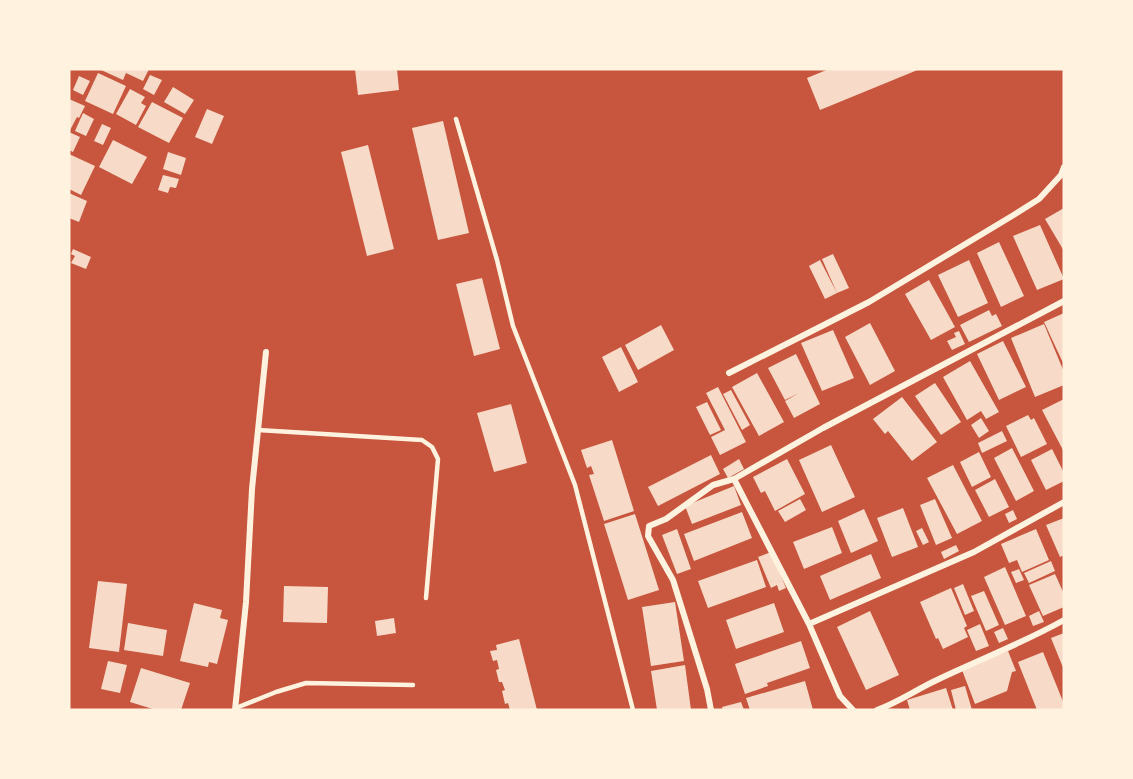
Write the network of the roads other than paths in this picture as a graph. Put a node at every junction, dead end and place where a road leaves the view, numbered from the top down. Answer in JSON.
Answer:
{"nodes":[{"id":1,"x":456,"y":119,"type":"dead end"},
{"id":2,"x":1064,"y":167,"type":"edge"},
{"id":3,"x":1064,"y":301,"type":"edge"},
{"id":4,"x":266,"y":352,"type":"dead end"},
{"id":5,"x":729,"y":374,"type":"dead end"},
{"id":6,"x":258,"y":430,"type":"junction"},
{"id":7,"x":734,"y":479,"type":"junction"},
{"id":8,"x":1064,"y":502,"type":"edge"},
{"id":9,"x":426,"y":598,"type":"dead end"},
{"id":10,"x":1064,"y":620,"type":"edge"},
{"id":11,"x":809,"y":624,"type":"junction"},
{"id":12,"x":413,"y":685,"type":"dead end"},
{"id":13,"x":895,"y":707,"type":"edge"},
{"id":14,"x":236,"y":709,"type":"edge"},
{"id":15,"x":633,"y":710,"type":"edge"},
{"id":16,"x":711,"y":710,"type":"edge"},
{"id":17,"x":853,"y":710,"type":"edge"},
{"id":18,"x":877,"y":710,"type":"edge"}],
"edges":[{"from":1,"to":15,"type":"lane"},
{"from":2,"to":5,"type":"street"},
{"from":3,"to":7,"type":"street"},
{"from":4,"to":6,"type":"street"},
{"from":6,"to":9,"type":"lane"},
{"from":6,"to":14,"type":"street"},
{"from":7,"to":11,"type":"street"},
{"from":7,"to":16,"type":"street"},
{"from":8,"to":11,"type":"street"},
{"from":10,"to":13,"type":"street"},
{"from":11,"to":17,"type":"street"},
{"from":12,"to":14,"type":"lane"},
{"from":13,"to":18,"type":"street"}]}
